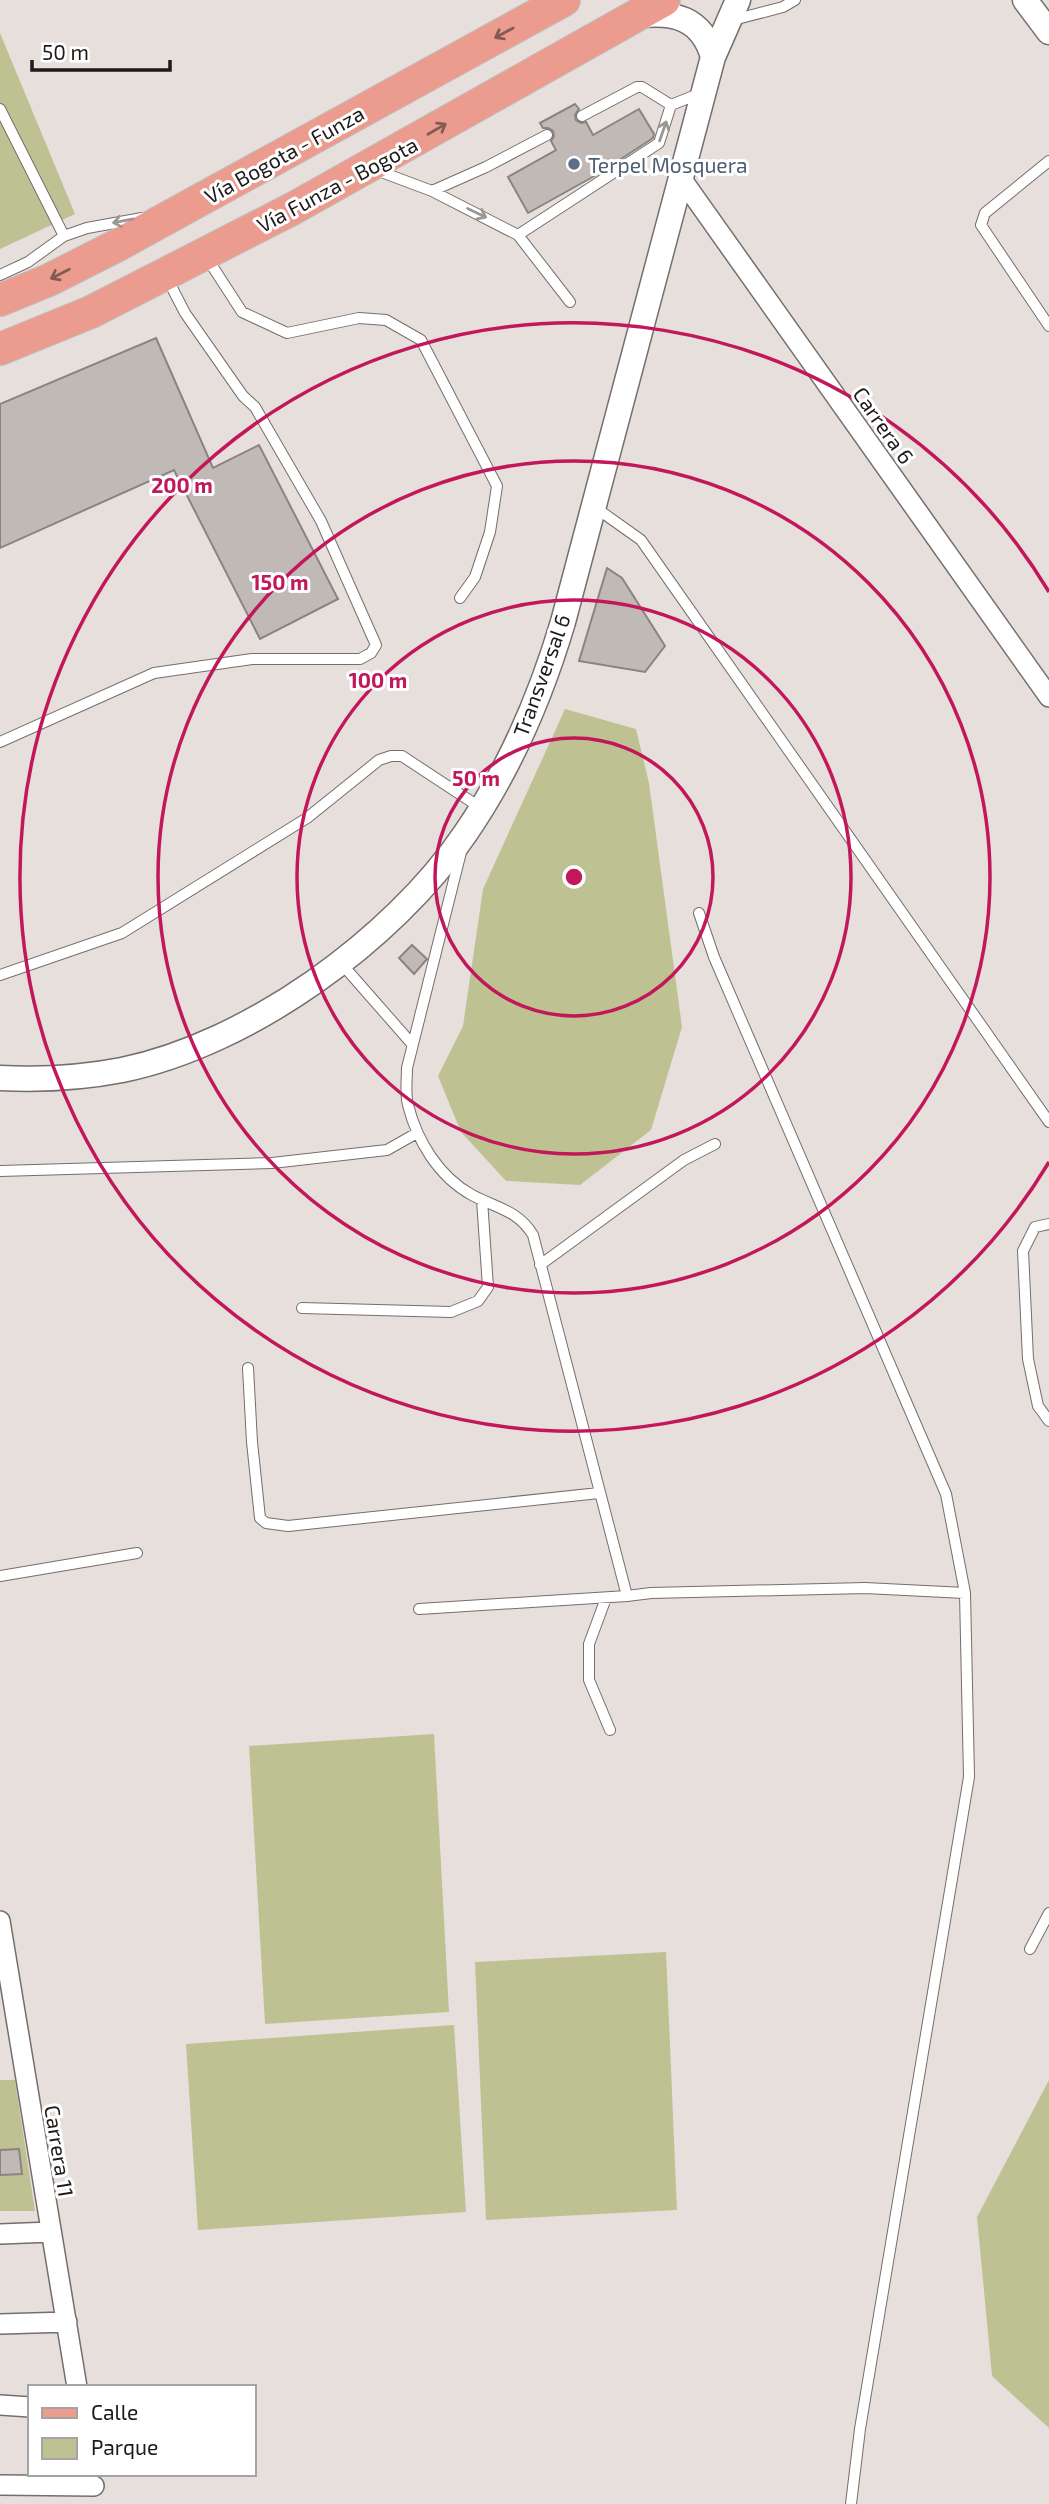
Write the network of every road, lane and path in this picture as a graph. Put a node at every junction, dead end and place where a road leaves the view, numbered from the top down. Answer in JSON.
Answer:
{"nodes":[{"id":1,"x":564,"y":0,"type":"edge"},
{"id":2,"x":664,"y":0,"type":"edge"},
{"id":3,"x":795,"y":0,"type":"edge"},
{"id":4,"x":1025,"y":0,"type":"edge"},
{"id":5,"x":733,"y":10,"type":"edge"},
{"id":6,"x":634,"y":17,"type":"junction"},
{"id":7,"x":1049,"y":32,"type":"edge"},
{"id":8,"x":713,"y":57,"type":"junction"},
{"id":9,"x":705,"y":92,"type":"junction"},
{"id":10,"x":671,"y":105,"type":"junction"},
{"id":11,"x":0,"y":109,"type":"edge"},
{"id":12,"x":582,"y":116,"type":"dead end"},
{"id":13,"x":547,"y":135,"type":"dead end"},
{"id":14,"x":1049,"y":161,"type":"edge"},
{"id":15,"x":369,"y":167,"type":"junction"},
{"id":16,"x":681,"y":178,"type":"junction"},
{"id":17,"x":432,"y":191,"type":"junction"},
{"id":18,"x":184,"y":210,"type":"junction"},
{"id":19,"x":518,"y":235,"type":"junction"},
{"id":20,"x":64,"y":236,"type":"junction"},
{"id":21,"x":205,"y":254,"type":"junction"},
{"id":22,"x":165,"y":274,"type":"junction"},
{"id":23,"x":0,"y":275,"type":"edge"},
{"id":24,"x":0,"y":300,"type":"edge"},
{"id":25,"x":570,"y":302,"type":"dead end"},
{"id":26,"x":1049,"y":326,"type":"edge"},
{"id":27,"x":0,"y":349,"type":"edge"},
{"id":28,"x":592,"y":506,"type":"junction"},
{"id":29,"x":460,"y":598,"type":"dead end"},
{"id":30,"x":1049,"y":697,"type":"edge"},
{"id":31,"x":0,"y":742,"type":"edge"},
{"id":32,"x":481,"y":809,"type":"junction"},
{"id":33,"x":465,"y":835,"type":"junction"},
{"id":34,"x":699,"y":913,"type":"dead end"},
{"id":35,"x":340,"y":962,"type":"junction"},
{"id":36,"x":0,"y":975,"type":"edge"},
{"id":37,"x":412,"y":1044,"type":"junction"},
{"id":38,"x":0,"y":1078,"type":"edge"},
{"id":39,"x":1049,"y":1122,"type":"edge"},
{"id":40,"x":417,"y":1133,"type":"junction"},
{"id":41,"x":715,"y":1144,"type":"dead end"},
{"id":42,"x":0,"y":1171,"type":"edge"},
{"id":43,"x":482,"y":1200,"type":"junction"},
{"id":44,"x":1049,"y":1224,"type":"edge"},
{"id":45,"x":540,"y":1265,"type":"junction"},
{"id":46,"x":302,"y":1308,"type":"dead end"},
{"id":47,"x":248,"y":1368,"type":"dead end"},
{"id":48,"x":1049,"y":1421,"type":"edge"},
{"id":49,"x":599,"y":1493,"type":"junction"},
{"id":50,"x":137,"y":1553,"type":"dead end"},
{"id":51,"x":0,"y":1576,"type":"edge"},
{"id":52,"x":965,"y":1593,"type":"junction"},
{"id":53,"x":627,"y":1596,"type":"junction"},
{"id":54,"x":606,"y":1598,"type":"junction"},
{"id":55,"x":419,"y":1609,"type":"dead end"},
{"id":56,"x":610,"y":1730,"type":"dead end"},
{"id":57,"x":1049,"y":1913,"type":"edge"},
{"id":58,"x":0,"y":1922,"type":"edge"},
{"id":59,"x":1030,"y":1949,"type":"dead end"},
{"id":60,"x":51,"y":2232,"type":"junction"},
{"id":61,"x":0,"y":2234,"type":"edge"},
{"id":62,"x":67,"y":2322,"type":"junction"},
{"id":63,"x":0,"y":2324,"type":"edge"},
{"id":64,"x":77,"y":2385,"type":"edge"},
{"id":65,"x":0,"y":2405,"type":"edge"},
{"id":66,"x":28,"y":2407,"type":"edge"},
{"id":67,"x":0,"y":2485,"type":"edge"},
{"id":68,"x":94,"y":2488,"type":"edge"},
{"id":69,"x":851,"y":2504,"type":"edge"}],
"edges":[{"from":1,"to":18,"type":"main road","name":"Vía Bogota - Funza","one_way":true},
{"from":2,"to":6,"type":"main road","name":"Vía Funza - Bogota"},
{"from":3,"to":5,"type":"lane"},
{"from":4,"to":7,"type":"street"},
{"from":5,"to":8,"type":"street","name":"Transversal 6"},
{"from":6,"to":8,"type":"street"},
{"from":15,"to":6,"type":"main road","name":"Vía Funza - Bogota","one_way":true},
{"from":8,"to":9,"type":"street","name":"Transversal 6"},
{"from":9,"to":10,"type":"lane"},
{"from":9,"to":16,"type":"street","name":"Transversal 6"},
{"from":10,"to":12,"type":"lane"},
{"from":19,"to":10,"type":"lane","one_way":true},
{"from":11,"to":20,"type":"lane"},
{"from":13,"to":17,"type":"lane"},
{"from":14,"to":26,"type":"lane"},
{"from":15,"to":17,"type":"lane"},
{"from":15,"to":21,"type":"main road","name":"Vía Funza - Bogota"},
{"from":16,"to":28,"type":"street","name":"Transversal 6"},
{"from":16,"to":30,"type":"street","name":"Carrera 6"},
{"from":17,"to":19,"type":"lane","one_way":true},
{"from":18,"to":20,"type":"lane","one_way":true},
{"from":18,"to":21,"type":"main road"},
{"from":18,"to":24,"type":"main road","name":"Vía Bogota - Funza","one_way":true},
{"from":19,"to":25,"type":"lane"},
{"from":20,"to":23,"type":"lane"},
{"from":21,"to":22,"type":"main road","name":"Vía Funza - Bogota"},
{"from":21,"to":29,"type":"lane"},
{"from":22,"to":27,"type":"main road","name":"Vía Funza - Bogota"},
{"from":22,"to":31,"type":"lane"},
{"from":28,"to":32,"type":"street","name":"Transversal 6"},
{"from":28,"to":39,"type":"lane"},
{"from":32,"to":33,"type":"street","name":"Transversal 6"},
{"from":32,"to":36,"type":"lane"},
{"from":33,"to":35,"type":"street","name":"Transversal 6"},
{"from":33,"to":37,"type":"lane"},
{"from":34,"to":52,"type":"lane"},
{"from":35,"to":37,"type":"lane"},
{"from":35,"to":38,"type":"street","name":"Transversal 6"},
{"from":37,"to":40,"type":"lane"},
{"from":40,"to":42,"type":"lane"},
{"from":40,"to":43,"type":"lane"},
{"from":41,"to":45,"type":"lane"},
{"from":43,"to":45,"type":"lane"},
{"from":43,"to":46,"type":"lane"},
{"from":44,"to":48,"type":"lane"},
{"from":45,"to":49,"type":"lane"},
{"from":47,"to":49,"type":"lane"},
{"from":49,"to":53,"type":"lane"},
{"from":50,"to":51,"type":"lane"},
{"from":52,"to":53,"type":"lane"},
{"from":52,"to":69,"type":"lane"},
{"from":53,"to":54,"type":"lane"},
{"from":54,"to":55,"type":"lane"},
{"from":54,"to":56,"type":"lane"},
{"from":57,"to":59,"type":"lane"},
{"from":58,"to":60,"type":"street","name":"Carrera 11"},
{"from":60,"to":61,"type":"street"},
{"from":60,"to":62,"type":"street","name":"Carrera 11"},
{"from":62,"to":63,"type":"street"},
{"from":62,"to":64,"type":"street","name":"Carrera 11"},
{"from":65,"to":66,"type":"street"},
{"from":67,"to":68,"type":"street"}]}
